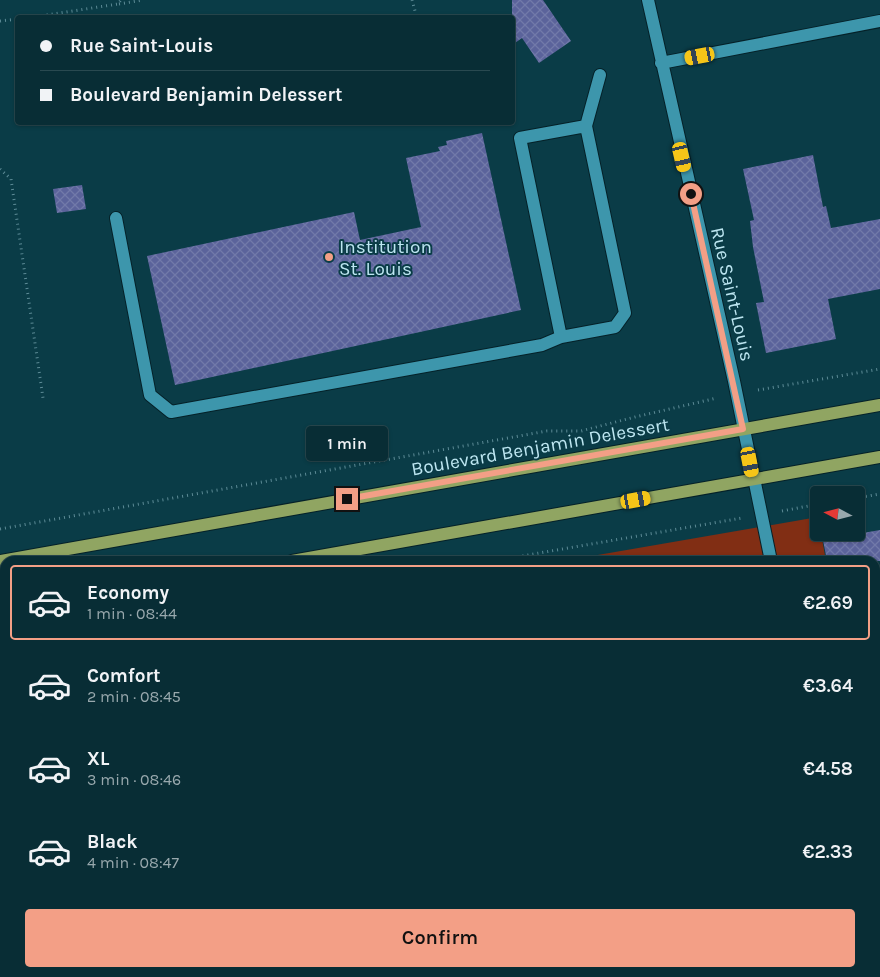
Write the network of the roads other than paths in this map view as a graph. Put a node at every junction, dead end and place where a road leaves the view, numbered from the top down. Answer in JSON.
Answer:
{"nodes":[{"id":1,"x":648,"y":0,"type":"edge"},
{"id":2,"x":880,"y":21,"type":"edge"},
{"id":3,"x":661,"y":63,"type":"junction"},
{"id":4,"x":600,"y":75,"type":"dead end"},
{"id":5,"x":586,"y":126,"type":"junction"},
{"id":6,"x":116,"y":218,"type":"dead end"},
{"id":7,"x":561,"y":337,"type":"junction"},
{"id":8,"x":880,"y":405,"type":"edge"},
{"id":9,"x":743,"y":429,"type":"junction"},
{"id":10,"x":880,"y":457,"type":"edge"},
{"id":11,"x":754,"y":479,"type":"junction"},
{"id":12,"x":28,"y":556,"type":"edge"},
{"id":13,"x":320,"y":556,"type":"edge"},
{"id":14,"x":770,"y":556,"type":"edge"}],
"edges":[{"from":1,"to":3,"type":"street","name":"Rue Saint-Louis"},
{"from":2,"to":3,"type":"street"},
{"from":3,"to":9,"type":"street","name":"Rue Saint-Louis"},
{"from":4,"to":5,"type":"street"},
{"from":5,"to":7,"type":"street"},
{"from":5,"to":7,"type":"street"},
{"from":6,"to":7,"type":"street"},
{"from":8,"to":9,"type":"main road","name":"Boulevard Benjamin Delessert"},
{"from":9,"to":11,"type":"street","name":"Rue Saint-Louis"},
{"from":9,"to":12,"type":"main road","name":"Boulevard Benjamin Delessert"},
{"from":10,"to":11,"type":"main road"},
{"from":11,"to":13,"type":"main road"},
{"from":11,"to":14,"type":"street","name":"Rue Saint-Louis"}]}
